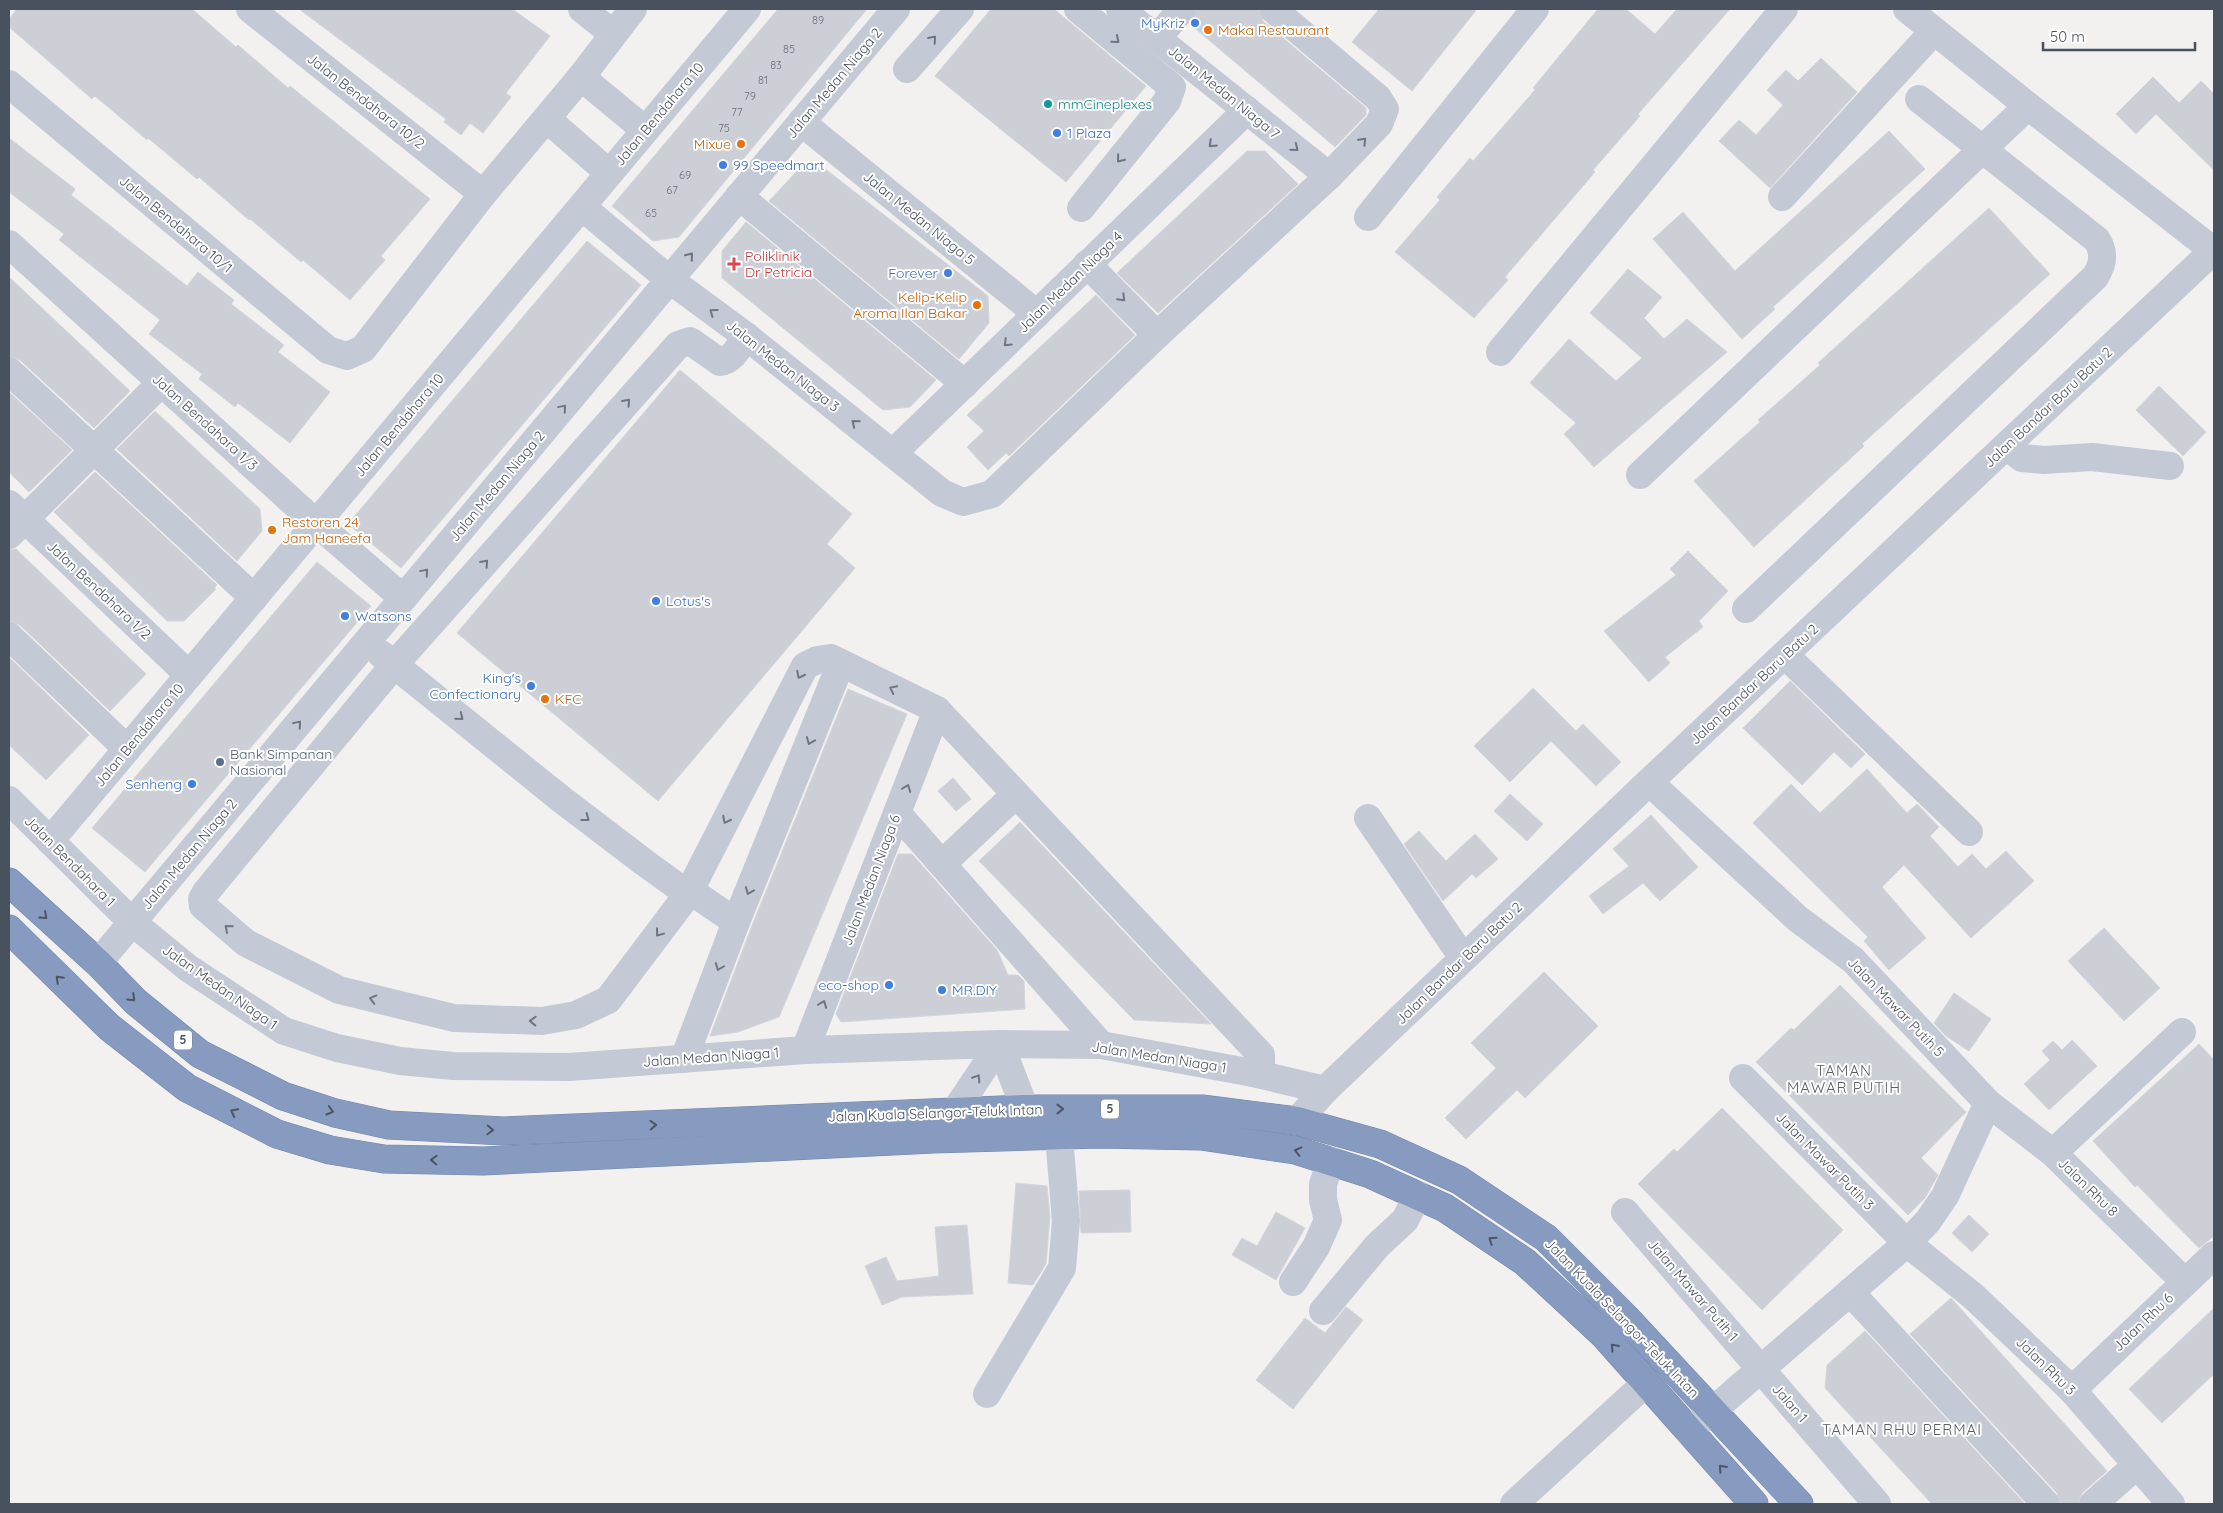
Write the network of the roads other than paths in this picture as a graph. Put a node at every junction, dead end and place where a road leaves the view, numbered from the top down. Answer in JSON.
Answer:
{"nodes":[{"id":1,"x":250,"y":9,"type":"edge"},
{"id":2,"x":582,"y":9,"type":"edge"},
{"id":3,"x":633,"y":9,"type":"edge"},
{"id":4,"x":747,"y":9,"type":"edge"},
{"id":5,"x":896,"y":9,"type":"edge"},
{"id":6,"x":960,"y":9,"type":"edge"},
{"id":7,"x":1078,"y":9,"type":"edge"},
{"id":8,"x":1120,"y":9,"type":"edge"},
{"id":9,"x":1182,"y":9,"type":"edge"},
{"id":10,"x":1273,"y":9,"type":"edge"},
{"id":11,"x":1535,"y":9,"type":"edge"},
{"id":12,"x":1784,"y":9,"type":"edge"},
{"id":13,"x":1907,"y":9,"type":"edge"},
{"id":14,"x":1934,"y":30,"type":"junction"},
{"id":15,"x":612,"y":33,"type":"junction"},
{"id":16,"x":1157,"y":38,"type":"junction"},
{"id":17,"x":907,"y":69,"type":"dead end"},
{"id":18,"x":581,"y":77,"type":"junction"},
{"id":19,"x":9,"y":84,"type":"edge"},
{"id":20,"x":1919,"y":99,"type":"dead end"},
{"id":21,"x":2028,"y":106,"type":"junction"},
{"id":22,"x":1247,"y":110,"type":"junction"},
{"id":23,"x":547,"y":119,"type":"junction"},
{"id":24,"x":801,"y":122,"type":"junction"},
{"id":25,"x":645,"y":130,"type":"junction"},
{"id":26,"x":1983,"y":150,"type":"junction"},
{"id":27,"x":609,"y":173,"type":"junction"},
{"id":28,"x":1329,"y":176,"type":"junction"},
{"id":29,"x":483,"y":194,"type":"junction"},
{"id":30,"x":739,"y":196,"type":"junction"},
{"id":31,"x":1782,"y":197,"type":"dead end"},
{"id":32,"x":582,"y":207,"type":"junction"},
{"id":33,"x":1081,"y":208,"type":"dead end"},
{"id":34,"x":1368,"y":217,"type":"dead end"},
{"id":35,"x":9,"y":244,"type":"edge"},
{"id":36,"x":2214,"y":251,"type":"edge"},
{"id":37,"x":1087,"y":264,"type":"junction"},
{"id":38,"x":670,"y":280,"type":"junction"},
{"id":39,"x":1037,"y":314,"type":"junction"},
{"id":40,"x":1157,"y":334,"type":"junction"},
{"id":41,"x":746,"y":336,"type":"junction"},
{"id":42,"x":1500,"y":352,"type":"dead end"},
{"id":43,"x":9,"y":370,"type":"edge"},
{"id":44,"x":161,"y":383,"type":"junction"},
{"id":45,"x":965,"y":384,"type":"junction"},
{"id":46,"x":2006,"y":446,"type":"junction"},
{"id":47,"x":93,"y":451,"type":"junction"},
{"id":48,"x":893,"y":453,"type":"junction"},
{"id":49,"x":2170,"y":466,"type":"dead end"},
{"id":50,"x":1640,"y":475,"type":"dead end"},
{"id":51,"x":14,"y":520,"type":"edge"},
{"id":52,"x":316,"y":523,"type":"junction"},
{"id":53,"x":254,"y":598,"type":"junction"},
{"id":54,"x":403,"y":598,"type":"junction"},
{"id":55,"x":1746,"y":609,"type":"dead end"},
{"id":56,"x":9,"y":636,"type":"edge"},
{"id":57,"x":366,"y":643,"type":"junction"},
{"id":58,"x":1785,"y":655,"type":"junction"},
{"id":59,"x":841,"y":663,"type":"junction"},
{"id":60,"x":394,"y":664,"type":"junction"},
{"id":61,"x":189,"y":675,"type":"junction"},
{"id":62,"x":937,"y":710,"type":"junction"},
{"id":63,"x":127,"y":749,"type":"junction"},
{"id":64,"x":1649,"y":782,"type":"junction"},
{"id":65,"x":1016,"y":794,"type":"junction"},
{"id":66,"x":9,"y":800,"type":"edge"},
{"id":67,"x":897,"y":813,"type":"junction"},
{"id":68,"x":1368,"y":818,"type":"dead end"},
{"id":69,"x":1969,"y":832,"type":"dead end"},
{"id":70,"x":50,"y":841,"type":"junction"},
{"id":71,"x":942,"y":864,"type":"junction"},
{"id":72,"x":9,"y":882,"type":"edge"},
{"id":73,"x":688,"y":894,"type":"junction"},
{"id":74,"x":132,"y":922,"type":"junction"},
{"id":75,"x":734,"y":927,"type":"junction"},
{"id":76,"x":9,"y":929,"type":"edge"},
{"id":77,"x":1464,"y":958,"type":"junction"},
{"id":78,"x":98,"y":963,"type":"junction"},
{"id":79,"x":2182,"y":1032,"type":"dead end"},
{"id":80,"x":1000,"y":1044,"type":"junction"},
{"id":81,"x":1101,"y":1045,"type":"junction"},
{"id":82,"x":805,"y":1050,"type":"junction"},
{"id":83,"x":148,"y":1057,"type":"junction"},
{"id":84,"x":684,"y":1059,"type":"junction"},
{"id":85,"x":1253,"y":1073,"type":"junction"},
{"id":86,"x":1743,"y":1078,"type":"dead end"},
{"id":87,"x":1325,"y":1090,"type":"junction"},
{"id":88,"x":1988,"y":1103,"type":"junction"},
{"id":89,"x":1025,"y":1109,"type":"junction"},
{"id":90,"x":955,"y":1111,"type":"junction"},
{"id":91,"x":1297,"y":1121,"type":"junction"},
{"id":92,"x":1059,"y":1136,"type":"junction"},
{"id":93,"x":2053,"y":1153,"type":"junction"},
{"id":94,"x":1331,"y":1162,"type":"junction"},
{"id":95,"x":1418,"y":1195,"type":"junction"},
{"id":96,"x":1625,"y":1212,"type":"dead end"},
{"id":97,"x":1907,"y":1243,"type":"junction"},
{"id":98,"x":2214,"y":1255,"type":"edge"},
{"id":99,"x":1293,"y":1282,"type":"dead end"},
{"id":100,"x":2185,"y":1282,"type":"junction"},
{"id":101,"x":1850,"y":1292,"type":"junction"},
{"id":102,"x":1323,"y":1311,"type":"dead end"},
{"id":103,"x":1761,"y":1369,"type":"junction"},
{"id":104,"x":1646,"y":1383,"type":"junction"},
{"id":105,"x":2072,"y":1390,"type":"junction"},
{"id":106,"x":987,"y":1394,"type":"dead end"},
{"id":107,"x":1714,"y":1411,"type":"junction"},
{"id":108,"x":1689,"y":1431,"type":"junction"},
{"id":109,"x":2137,"y":1465,"type":"junction"},
{"id":110,"x":1514,"y":1504,"type":"edge"},
{"id":111,"x":1754,"y":1504,"type":"edge"},
{"id":112,"x":1799,"y":1504,"type":"edge"},
{"id":113,"x":1877,"y":1504,"type":"edge"},
{"id":114,"x":2046,"y":1504,"type":"edge"},
{"id":115,"x":2093,"y":1504,"type":"edge"},
{"id":116,"x":2171,"y":1504,"type":"edge"}],
"edges":[{"from":1,"to":29,"type":"street","name":"Jalan Bendahara 10/2"},
{"from":2,"to":15,"type":"street"},
{"from":3,"to":15,"type":"street"},
{"from":4,"to":25,"type":"street","name":"Jalan Bendahara 10"},
{"from":5,"to":24,"type":"street","name":"Jalan Medan Niaga 2"},
{"from":17,"to":6,"type":"street","one_way":true},
{"from":7,"to":33,"type":"street","one_way":true},
{"from":8,"to":16,"type":"street","name":"Jalan Medan Niaga 7"},
{"from":9,"to":16,"type":"street"},
{"from":28,"to":10,"type":"street","name":"Jalan Medan Niaga 3","one_way":true},
{"from":11,"to":34,"type":"street"},
{"from":12,"to":42,"type":"street"},
{"from":13,"to":14,"type":"street"},
{"from":14,"to":21,"type":"street"},
{"from":14,"to":31,"type":"street"},
{"from":15,"to":18,"type":"street"},
{"from":16,"to":22,"type":"street","name":"Jalan Medan Niaga 7"},
{"from":18,"to":23,"type":"street"},
{"from":18,"to":25,"type":"street"},
{"from":19,"to":29,"type":"street","name":"Jalan Bendahara 10/1"},
{"from":20,"to":26,"type":"street"},
{"from":21,"to":26,"type":"street"},
{"from":21,"to":36,"type":"street"},
{"from":22,"to":28,"type":"street","name":"Jalan Medan Niaga 7","one_way":true},
{"from":22,"to":37,"type":"street","name":"Jalan Medan Niaga 4","one_way":true},
{"from":23,"to":27,"type":"street"},
{"from":23,"to":29,"type":"street"},
{"from":24,"to":30,"type":"street","name":"Jalan Medan Niaga 2"},
{"from":24,"to":39,"type":"street","name":"Jalan Medan Niaga 5"},
{"from":25,"to":27,"type":"street","name":"Jalan Bendahara 10"},
{"from":26,"to":50,"type":"street"},
{"from":26,"to":55,"type":"street"},
{"from":27,"to":32,"type":"street","name":"Jalan Bendahara 10"},
{"from":28,"to":40,"type":"street","name":"Jalan Medan Niaga 3"},
{"from":38,"to":30,"type":"street","name":"Jalan Medan Niaga 2","one_way":true},
{"from":30,"to":45,"type":"street"},
{"from":32,"to":38,"type":"street","name":"Jalan Medan Niaga 3"},
{"from":32,"to":52,"type":"street","name":"Jalan Bendahara 10"},
{"from":35,"to":44,"type":"street","name":"Jalan Bendahara 1/3"},
{"from":36,"to":46,"type":"street","name":"Jalan Bandar Baru Batu 2"},
{"from":37,"to":39,"type":"street","name":"Jalan Medan Niaga 4"},
{"from":37,"to":40,"type":"street","one_way":true},
{"from":41,"to":38,"type":"street","name":"Jalan Medan Niaga 3","one_way":true},
{"from":54,"to":38,"type":"street","name":"Jalan Medan Niaga 2","one_way":true},
{"from":39,"to":45,"type":"street","name":"Jalan Medan Niaga 4","one_way":true},
{"from":40,"to":48,"type":"street","name":"Jalan Medan Niaga 3"},
{"from":48,"to":41,"type":"street","name":"Jalan Medan Niaga 3","one_way":true},
{"from":60,"to":41,"type":"street","one_way":true},
{"from":43,"to":47,"type":"street"},
{"from":44,"to":47,"type":"street"},
{"from":44,"to":52,"type":"street","name":"Jalan Bendahara 1/3"},
{"from":45,"to":48,"type":"street","name":"Jalan Medan Niaga 4"},
{"from":46,"to":49,"type":"street"},
{"from":46,"to":58,"type":"street","name":"Jalan Bandar Baru Batu 2"},
{"from":47,"to":51,"type":"street"},
{"from":47,"to":53,"type":"street"},
{"from":51,"to":61,"type":"street","name":"Jalan Bendahara 1/2"},
{"from":52,"to":53,"type":"street","name":"Jalan Bendahara 10"},
{"from":52,"to":54,"type":"street","name":"Jalan Bendahara 1/3"},
{"from":53,"to":61,"type":"street","name":"Jalan Bendahara 10"},
{"from":54,"to":57,"type":"street","name":"Jalan Medan Niaga 2"},
{"from":56,"to":63,"type":"street"},
{"from":57,"to":60,"type":"street"},
{"from":74,"to":57,"type":"street","name":"Jalan Medan Niaga 2","one_way":true},
{"from":58,"to":64,"type":"street","name":"Jalan Bandar Baru Batu 2"},
{"from":58,"to":69,"type":"street"},
{"from":62,"to":59,"type":"street","one_way":true},
{"from":59,"to":73,"type":"street","one_way":true},
{"from":59,"to":75,"type":"street","one_way":true},
{"from":60,"to":73,"type":"street","one_way":true},
{"from":73,"to":60,"type":"street","one_way":true},
{"from":61,"to":63,"type":"street","name":"Jalan Bendahara 10"},
{"from":62,"to":65,"type":"street"},
{"from":67,"to":62,"type":"street","name":"Jalan Medan Niaga 6","one_way":true},
{"from":63,"to":70,"type":"street","name":"Jalan Bendahara 10"},
{"from":64,"to":77,"type":"street","name":"Jalan Bandar Baru Batu 2"},
{"from":64,"to":88,"type":"street","name":"Jalan Mawar Putih 5"},
{"from":65,"to":71,"type":"street"},
{"from":65,"to":85,"type":"street"},
{"from":66,"to":70,"type":"street","name":"Jalan Bendahara 1"},
{"from":67,"to":71,"type":"street"},
{"from":82,"to":67,"type":"street","name":"Jalan Medan Niaga 6","one_way":true},
{"from":68,"to":77,"type":"street"},
{"from":70,"to":74,"type":"street","name":"Jalan Bendahara 1"},
{"from":71,"to":81,"type":"street"},
{"from":72,"to":78,"type":"highway","name":"Jalan Kuala Selangor-Teluk Intan","number":"5","one_way":true},
{"from":73,"to":75,"type":"street"},
{"from":74,"to":78,"type":"street","name":"Jalan Medan Niaga 2"},
{"from":74,"to":84,"type":"street","name":"Jalan Medan Niaga 1"},
{"from":75,"to":84,"type":"street","one_way":true},
{"from":83,"to":76,"type":"highway","name":"Jalan Kuala Selangor-Teluk Intan","number":"5","one_way":true},
{"from":77,"to":87,"type":"street","name":"Jalan Bandar Baru Batu 2"},
{"from":78,"to":83,"type":"highway"},
{"from":78,"to":90,"type":"highway","name":"Jalan Kuala Selangor-Teluk Intan","number":"5","one_way":true},
{"from":79,"to":93,"type":"street","name":"Jalan Rhu 8"},
{"from":80,"to":81,"type":"street","name":"Jalan Medan Niaga 1"},
{"from":80,"to":82,"type":"street","name":"Jalan Medan Niaga 1"},
{"from":80,"to":89,"type":"street"},
{"from":90,"to":80,"type":"street","one_way":true},
{"from":81,"to":85,"type":"street","name":"Jalan Medan Niaga 1"},
{"from":82,"to":84,"type":"street","name":"Jalan Medan Niaga 1"},
{"from":92,"to":83,"type":"highway","name":"Jalan Kuala Selangor-Teluk Intan","number":"5","one_way":true},
{"from":85,"to":87,"type":"street","name":"Jalan Medan Niaga 1"},
{"from":86,"to":97,"type":"street","name":"Jalan Mawar Putih 3"},
{"from":87,"to":91,"type":"street","name":"Jalan Bandar Baru Batu 2"},
{"from":88,"to":93,"type":"street","name":"Jalan Mawar Putih 5"},
{"from":88,"to":97,"type":"street"},
{"from":89,"to":90,"type":"highway","name":"Jalan Kuala Selangor-Teluk Intan","number":"5"},
{"from":89,"to":91,"type":"highway","name":"Jalan Kuala Selangor-Teluk Intan","number":"5","one_way":true},
{"from":91,"to":107,"type":"highway","name":"Jalan Kuala Selangor-Teluk Intan","number":"5"},
{"from":94,"to":92,"type":"highway","name":"Jalan Kuala Selangor-Teluk Intan","number":"5","one_way":true},
{"from":92,"to":106,"type":"street"},
{"from":93,"to":100,"type":"street","name":"Jalan Rhu 8"},
{"from":94,"to":95,"type":"highway","name":"Jalan Kuala Selangor-Teluk Intan","number":"5"},
{"from":94,"to":99,"type":"street"},
{"from":95,"to":102,"type":"street"},
{"from":104,"to":95,"type":"highway","name":"Jalan Kuala Selangor-Teluk Intan","number":"5","one_way":true},
{"from":96,"to":103,"type":"street","name":"Jalan Mawar Putih 1"},
{"from":97,"to":101,"type":"street"},
{"from":97,"to":105,"type":"street","name":"Jalan Rhu 3"},
{"from":98,"to":100,"type":"street","name":"Jalan Rhu 6"},
{"from":100,"to":105,"type":"street","name":"Jalan Rhu 6"},
{"from":101,"to":103,"type":"street"},
{"from":101,"to":114,"type":"street"},
{"from":103,"to":107,"type":"street"},
{"from":103,"to":113,"type":"street","name":"Jalan 1"},
{"from":104,"to":108,"type":"highway","name":"Jalan Kuala Selangor-Teluk Intan","number":"5"},
{"from":104,"to":110,"type":"street"},
{"from":105,"to":109,"type":"street","name":"Jalan Rhu 3"},
{"from":107,"to":108,"type":"street"},
{"from":107,"to":112,"type":"highway","name":"Jalan Kuala Selangor-Teluk Intan","number":"5"},
{"from":111,"to":108,"type":"highway","name":"Jalan Kuala Selangor-Teluk Intan","number":"5","one_way":true},
{"from":109,"to":115,"type":"street"},
{"from":109,"to":116,"type":"street","name":"Jalan Rhu 3"}]}
